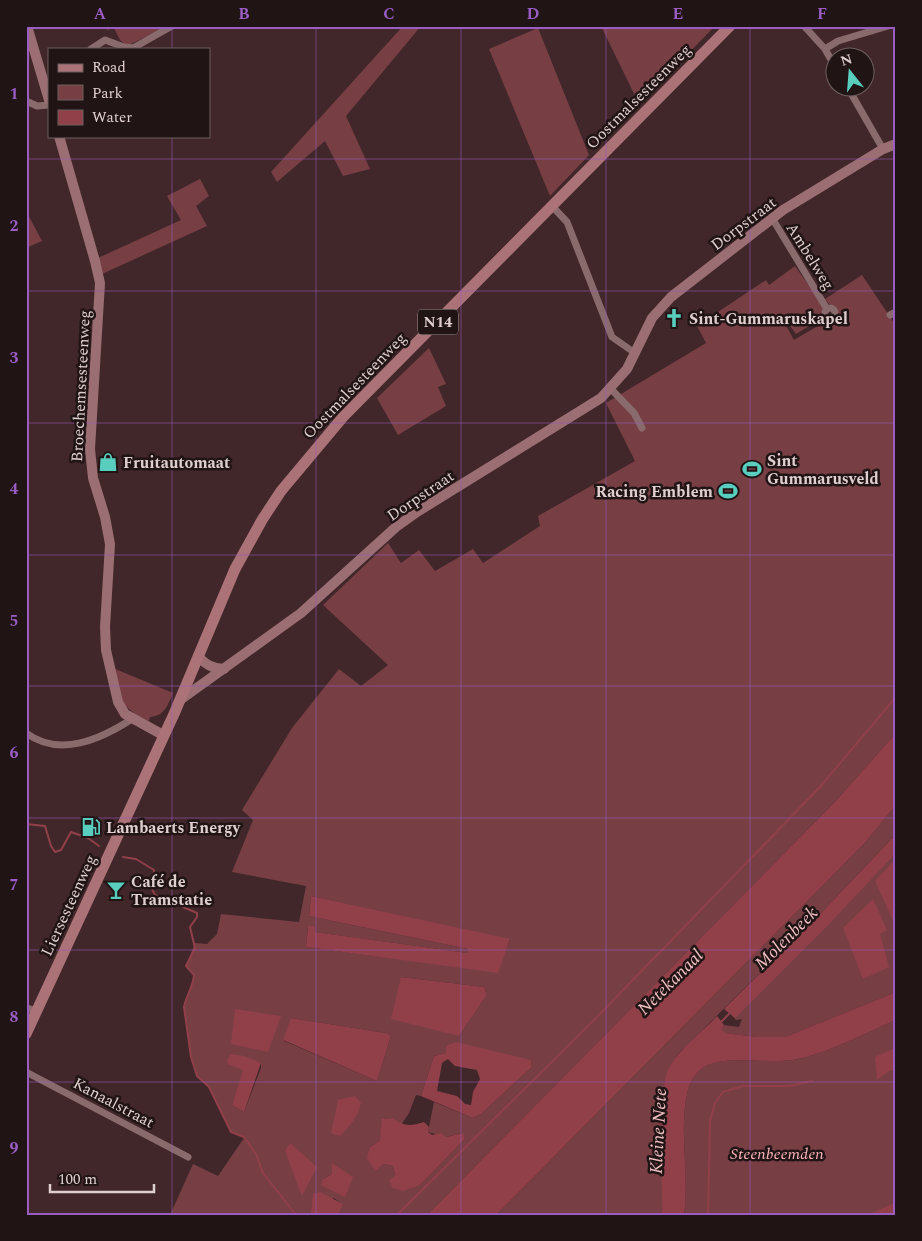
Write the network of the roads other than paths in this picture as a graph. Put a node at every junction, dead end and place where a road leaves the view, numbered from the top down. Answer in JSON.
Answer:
{"nodes":[{"id":1,"x":27,"y":26,"type":"edge"},
{"id":2,"x":172,"y":26,"type":"edge"},
{"id":3,"x":730,"y":26,"type":"edge"},
{"id":4,"x":804,"y":26,"type":"edge"},
{"id":5,"x":888,"y":26,"type":"edge"},
{"id":6,"x":93,"y":48,"type":"edge"},
{"id":7,"x":133,"y":48,"type":"edge"},
{"id":8,"x":133,"y":48,"type":"edge"},
{"id":9,"x":824,"y":48,"type":"edge"},
{"id":10,"x":827,"y":48,"type":"edge"},
{"id":11,"x":48,"y":93,"type":"edge"},
{"id":12,"x":854,"y":98,"type":"edge"},
{"id":13,"x":26,"y":101,"type":"edge"},
{"id":14,"x":48,"y":105,"type":"edge"},
{"id":15,"x":60,"y":138,"type":"edge"},
{"id":16,"x":896,"y":144,"type":"edge"},
{"id":17,"x":883,"y":149,"type":"junction"},
{"id":18,"x":552,"y":206,"type":"junction"},
{"id":19,"x":772,"y":218,"type":"junction"},
{"id":20,"x":828,"y":308,"type":"dead end"},
{"id":21,"x":635,"y":353,"type":"junction"},
{"id":22,"x":611,"y":389,"type":"junction"},
{"id":23,"x":642,"y":428,"type":"dead end"},
{"id":24,"x":196,"y":661,"type":"junction"},
{"id":25,"x":220,"y":671,"type":"junction"},
{"id":26,"x":180,"y":700,"type":"junction"},
{"id":27,"x":132,"y":719,"type":"junction"},
{"id":28,"x":26,"y":733,"type":"edge"},
{"id":29,"x":163,"y":735,"type":"junction"},
{"id":30,"x":32,"y":1010,"type":"edge"},
{"id":31,"x":26,"y":1034,"type":"edge"},
{"id":32,"x":26,"y":1072,"type":"edge"},
{"id":33,"x":188,"y":1157,"type":"dead end"}],
"edges":[{"from":1,"to":11,"type":"street"},
{"from":2,"to":8,"type":"street"},
{"from":3,"to":18,"type":"main road","name":"Oostmalsesteenweg","number":"N14"},
{"from":4,"to":9,"type":"street"},
{"from":5,"to":10,"type":"street"},
{"from":6,"to":7,"type":"street"},
{"from":12,"to":17,"type":"street"},
{"from":13,"to":14,"type":"street"},
{"from":15,"to":27,"type":"street","name":"Broechemsesteenweg"},
{"from":16,"to":17,"type":"street","name":"Dorpstraat"},
{"from":17,"to":19,"type":"street","name":"Dorpstraat"},
{"from":18,"to":21,"type":"street"},
{"from":18,"to":24,"type":"main road","name":"Oostmalsesteenweg","number":"N14"},
{"from":19,"to":20,"type":"street","name":"Ambelweg"},
{"from":19,"to":21,"type":"street","name":"Dorpstraat"},
{"from":21,"to":22,"type":"street","name":"Dorpstraat"},
{"from":22,"to":23,"type":"street"},
{"from":22,"to":25,"type":"street","name":"Dorpstraat"},
{"from":24,"to":25,"type":"street"},
{"from":24,"to":26,"type":"main road","name":"Oostmalsesteenweg","number":"N14"},
{"from":25,"to":26,"type":"street","name":"Dorpstraat"},
{"from":26,"to":29,"type":"main road","name":"Oostmalsesteenweg","number":"N14"},
{"from":27,"to":28,"type":"street"},
{"from":27,"to":29,"type":"street","name":"Broechemsesteenweg"},
{"from":29,"to":30,"type":"main road","name":"Liersesteenweg","number":"N14"},
{"from":30,"to":31,"type":"main road","name":"Liersesteenweg","number":"N14"},
{"from":32,"to":33,"type":"street","name":"Kanaalstraat"}]}
